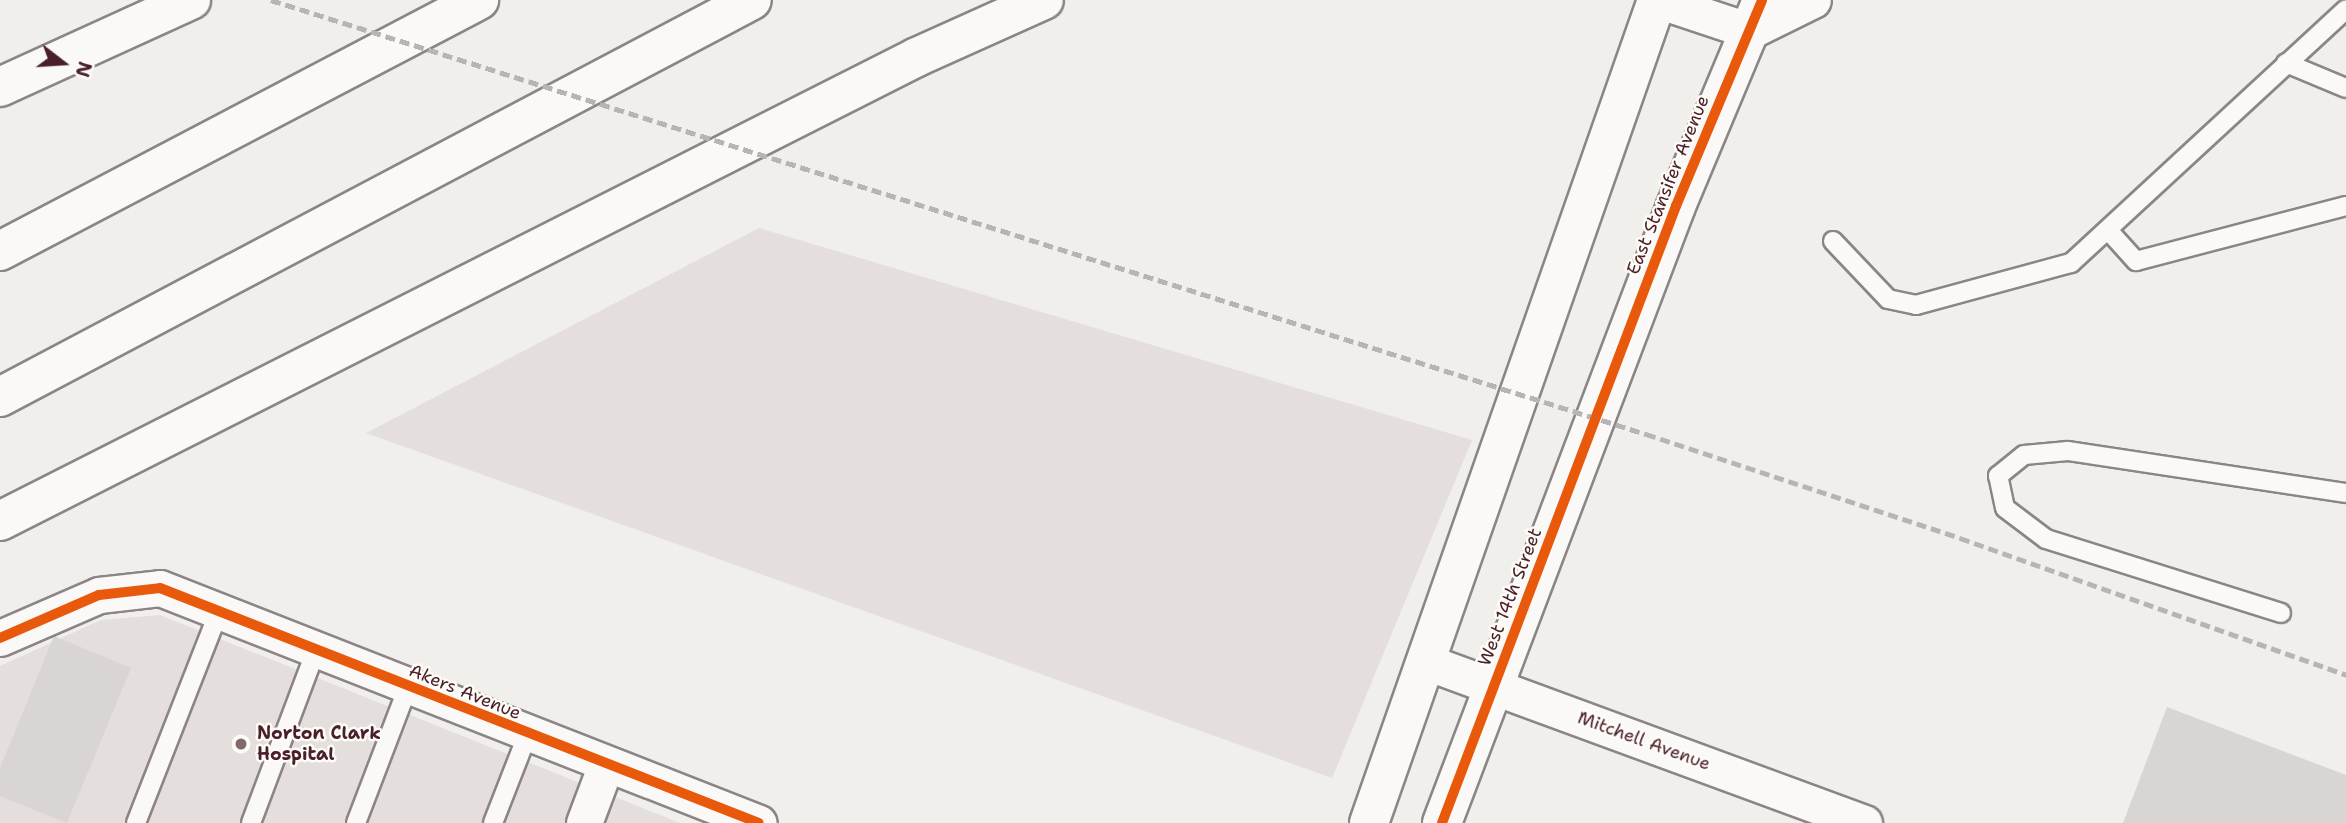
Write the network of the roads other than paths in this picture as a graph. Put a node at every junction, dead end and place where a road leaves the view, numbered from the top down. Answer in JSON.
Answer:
{"nodes":[{"id":1,"x":191,"y":0,"type":"edge"},
{"id":2,"x":479,"y":0,"type":"edge"},
{"id":3,"x":752,"y":0,"type":"edge"},
{"id":4,"x":1044,"y":0,"type":"edge"},
{"id":5,"x":1657,"y":0,"type":"edge"},
{"id":6,"x":1812,"y":0,"type":"edge"},
{"id":7,"x":2346,"y":9,"type":"edge"},
{"id":8,"x":1756,"y":15,"type":"edge"},
{"id":9,"x":80,"y":54,"type":"junction"},
{"id":10,"x":2286,"y":64,"type":"junction"},
{"id":11,"x":0,"y":87,"type":"edge"},
{"id":12,"x":2346,"y":88,"type":"edge"},
{"id":13,"x":0,"y":104,"type":"edge"},
{"id":14,"x":2346,"y":206,"type":"edge"},
{"id":15,"x":2108,"y":230,"type":"junction"},
{"id":16,"x":1833,"y":241,"type":"dead end"},
{"id":17,"x":0,"y":251,"type":"edge"},
{"id":18,"x":1611,"y":383,"type":"joint"},
{"id":19,"x":0,"y":397,"type":"edge"},
{"id":20,"x":2346,"y":493,"type":"edge"},
{"id":21,"x":0,"y":522,"type":"edge"},
{"id":22,"x":219,"y":611,"type":"junction"},
{"id":23,"x":2281,"y":613,"type":"dead end"},
{"id":24,"x":0,"y":638,"type":"edge"},
{"id":25,"x":316,"y":650,"type":"junction"},
{"id":26,"x":1424,"y":661,"type":"junction"},
{"id":27,"x":1494,"y":686,"type":"junction"},
{"id":28,"x":408,"y":687,"type":"junction"},
{"id":29,"x":527,"y":736,"type":"junction"},
{"id":30,"x":605,"y":767,"type":"junction"},
{"id":31,"x":136,"y":823,"type":"edge"},
{"id":32,"x":251,"y":823,"type":"edge"},
{"id":33,"x":356,"y":823,"type":"edge"},
{"id":34,"x":493,"y":823,"type":"edge"},
{"id":35,"x":584,"y":823,"type":"edge"},
{"id":36,"x":759,"y":823,"type":"edge"},
{"id":37,"x":1369,"y":823,"type":"edge"},
{"id":38,"x":1442,"y":823,"type":"edge"},
{"id":39,"x":1864,"y":823,"type":"edge"}],
"edges":[{"from":1,"to":9,"type":"main road"},
{"from":2,"to":17,"type":"main road"},
{"from":3,"to":19,"type":"main road"},
{"from":4,"to":21,"type":"main road"},
{"from":5,"to":8,"type":"street"},
{"from":5,"to":26,"type":"main road"},
{"from":6,"to":8,"type":"street"},
{"from":7,"to":10,"type":"lane"},
{"from":8,"to":18,"type":"main road","name":"East Stansifer Avenue"},
{"from":9,"to":11,"type":"main road"},
{"from":9,"to":13,"type":"main road"},
{"from":10,"to":12,"type":"lane"},
{"from":10,"to":15,"type":"lane"},
{"from":14,"to":15,"type":"lane"},
{"from":15,"to":16,"type":"lane"},
{"from":18,"to":27,"type":"main road","name":"West 14th Street"},
{"from":20,"to":23,"type":"lane"},
{"from":22,"to":24,"type":"street","name":"Akers Avenue"},
{"from":22,"to":25,"type":"street","name":"Akers Avenue"},
{"from":22,"to":31,"type":"lane"},
{"from":25,"to":28,"type":"street","name":"Akers Avenue"},
{"from":25,"to":32,"type":"lane"},
{"from":26,"to":27,"type":"street","name":"Mitchell Avenue"},
{"from":26,"to":37,"type":"main road"},
{"from":27,"to":38,"type":"main road","name":"West 14th Street"},
{"from":27,"to":39,"type":"street","name":"Mitchell Avenue"},
{"from":28,"to":29,"type":"street","name":"Akers Avenue"},
{"from":28,"to":33,"type":"lane"},
{"from":29,"to":30,"type":"street","name":"Akers Avenue"},
{"from":29,"to":34,"type":"lane"},
{"from":30,"to":35,"type":"street"},
{"from":30,"to":36,"type":"street","name":"Akers Avenue"}]}
